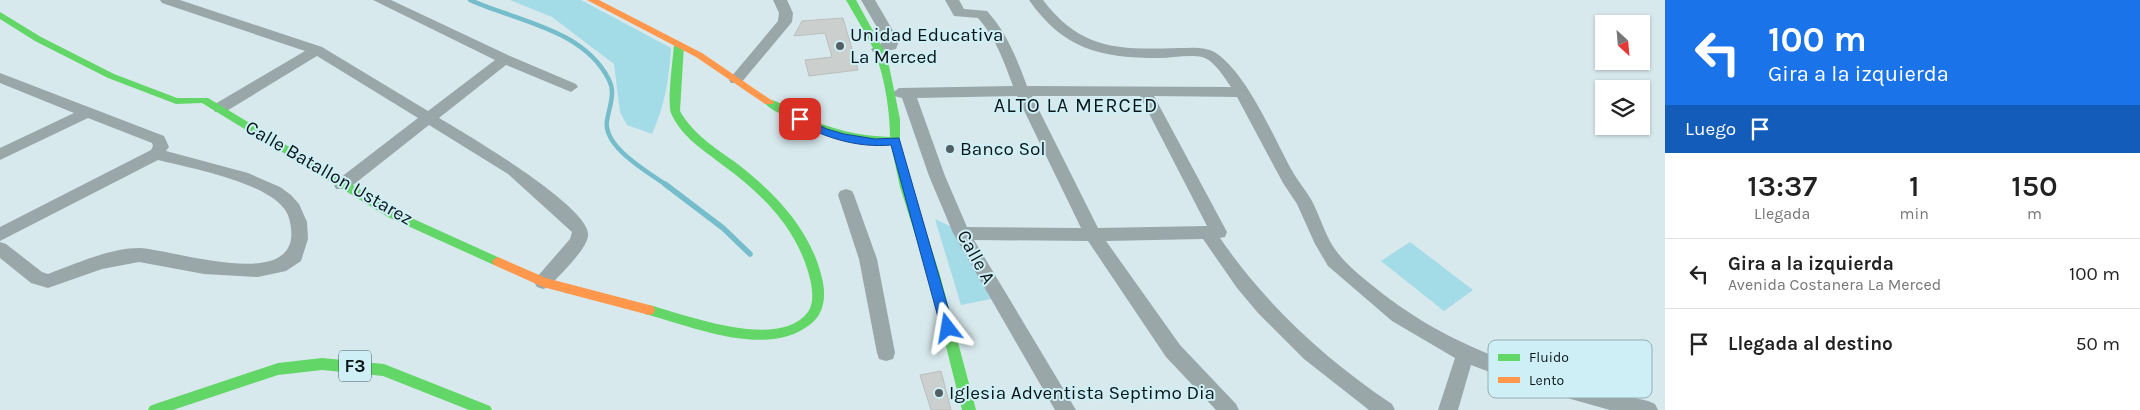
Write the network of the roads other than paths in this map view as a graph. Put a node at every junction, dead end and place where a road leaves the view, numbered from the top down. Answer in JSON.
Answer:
{"nodes":[{"id":1,"x":167,"y":0,"type":"edge"},
{"id":2,"x":380,"y":0,"type":"edge"},
{"id":3,"x":592,"y":0,"type":"edge"},
{"id":4,"x":780,"y":0,"type":"edge"},
{"id":5,"x":851,"y":0,"type":"edge"},
{"id":6,"x":868,"y":0,"type":"edge"},
{"id":7,"x":952,"y":0,"type":"edge"},
{"id":8,"x":1036,"y":0,"type":"edge"},
{"id":9,"x":0,"y":14,"type":"edge"},
{"id":10,"x":679,"y":45,"type":"junction"},
{"id":11,"x":878,"y":49,"type":"junction"},
{"id":12,"x":317,"y":50,"type":"junction"},
{"id":13,"x":506,"y":60,"type":"junction"},
{"id":14,"x":736,"y":80,"type":"junction"},
{"id":15,"x":3,"y":83,"type":"edge"},
{"id":16,"x":571,"y":88,"type":"dead end"},
{"id":17,"x":1022,"y":91,"type":"junction"},
{"id":18,"x":908,"y":92,"type":"junction"},
{"id":19,"x":1241,"y":92,"type":"junction"},
{"id":20,"x":1144,"y":93,"type":"junction"},
{"id":21,"x":889,"y":94,"type":"junction"},
{"id":22,"x":220,"y":108,"type":"junction"},
{"id":23,"x":86,"y":113,"type":"junction"},
{"id":24,"x":428,"y":118,"type":"junction"},
{"id":25,"x":895,"y":141,"type":"junction"},
{"id":26,"x":157,"y":147,"type":"junction"},
{"id":27,"x":0,"y":154,"type":"edge"},
{"id":28,"x":342,"y":185,"type":"junction"},
{"id":29,"x":846,"y":195,"type":"dead end"},
{"id":30,"x":961,"y":232,"type":"junction"},
{"id":31,"x":1207,"y":232,"type":"junction"},
{"id":32,"x":0,"y":235,"type":"edge"},
{"id":33,"x":1093,"y":235,"type":"junction"},
{"id":34,"x":0,"y":249,"type":"edge"},
{"id":35,"x":543,"y":282,"type":"junction"},
{"id":36,"x":886,"y":352,"type":"dead end"},
{"id":37,"x":1465,"y":355,"type":"junction"},
{"id":38,"x":1488,"y":364,"type":"edge"},
{"id":39,"x":221,"y":389,"type":"junction"},
{"id":40,"x":1599,"y":398,"type":"edge"},
{"id":41,"x":155,"y":410,"type":"edge"},
{"id":42,"x":183,"y":410,"type":"edge"},
{"id":43,"x":485,"y":410,"type":"edge"},
{"id":44,"x":969,"y":410,"type":"edge"},
{"id":45,"x":1066,"y":410,"type":"edge"},
{"id":46,"x":1230,"y":410,"type":"edge"},
{"id":47,"x":1385,"y":410,"type":"edge"},
{"id":48,"x":1448,"y":410,"type":"edge"},
{"id":49,"x":1648,"y":410,"type":"edge"}],
"edges":[{"from":1,"to":12,"type":"street"},
{"from":2,"to":13,"type":"street"},
{"from":3,"to":10,"type":"main road"},
{"from":4,"to":14,"type":"street"},
{"from":5,"to":11,"type":"main road"},
{"from":6,"to":11,"type":"street"},
{"from":7,"to":17,"type":"street"},
{"from":8,"to":19,"type":"street"},
{"from":9,"to":22,"type":"main road","name":"Calle Batallon Ustarez"},
{"from":10,"to":14,"type":"main road"},
{"from":10,"to":35,"type":"main road","name":"Calle Batallon Ustarez"},
{"from":11,"to":21,"type":"main road"},
{"from":12,"to":22,"type":"street"},
{"from":12,"to":24,"type":"street"},
{"from":13,"to":16,"type":"street"},
{"from":13,"to":24,"type":"street"},
{"from":14,"to":25,"type":"main road"},
{"from":15,"to":23,"type":"street"},
{"from":17,"to":18,"type":"street"},
{"from":17,"to":20,"type":"street"},
{"from":17,"to":33,"type":"street"},
{"from":18,"to":21,"type":"street"},
{"from":18,"to":30,"type":"street","name":"Calle A"},
{"from":19,"to":20,"type":"street"},
{"from":19,"to":37,"type":"street"},
{"from":20,"to":31,"type":"street"},
{"from":21,"to":25,"type":"main road"},
{"from":22,"to":28,"type":"main road","name":"Calle Batallon Ustarez"},
{"from":23,"to":26,"type":"street"},
{"from":23,"to":27,"type":"street"},
{"from":24,"to":28,"type":"street"},
{"from":24,"to":35,"type":"street"},
{"from":25,"to":44,"type":"main road"},
{"from":26,"to":32,"type":"street"},
{"from":26,"to":34,"type":"street"},
{"from":28,"to":35,"type":"main road","name":"Calle Batallon Ustarez"},
{"from":29,"to":36,"type":"street"},
{"from":30,"to":33,"type":"street"},
{"from":30,"to":45,"type":"street","name":"Calle A"},
{"from":31,"to":33,"type":"street"},
{"from":31,"to":47,"type":"street"},
{"from":33,"to":46,"type":"street"},
{"from":37,"to":38,"type":"street"},
{"from":37,"to":48,"type":"street"},
{"from":39,"to":41,"type":"main road","number":"F3"},
{"from":39,"to":42,"type":"main road","number":"F3"},
{"from":39,"to":43,"type":"main road","number":"F3"},
{"from":40,"to":49,"type":"street"}]}
